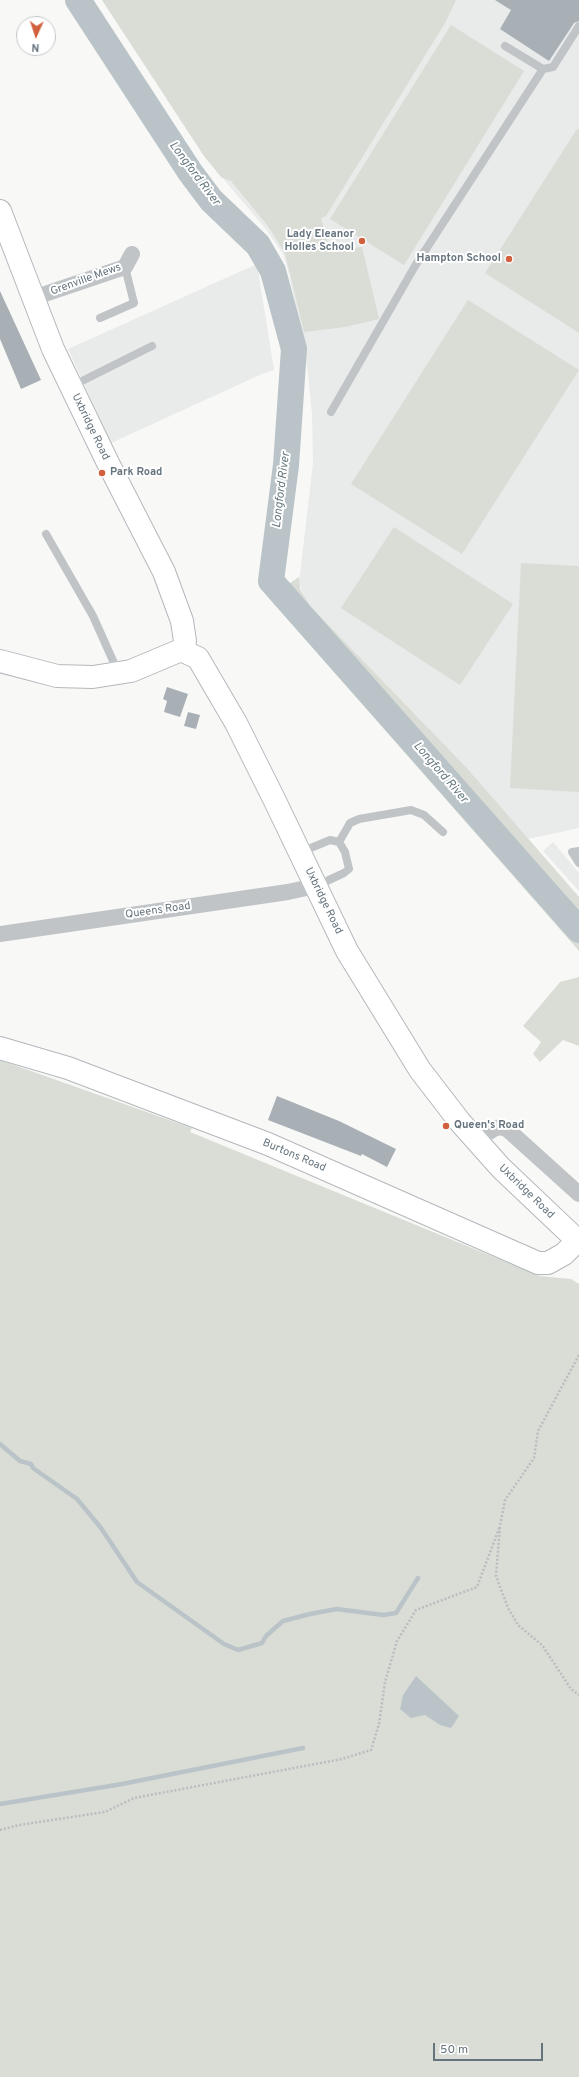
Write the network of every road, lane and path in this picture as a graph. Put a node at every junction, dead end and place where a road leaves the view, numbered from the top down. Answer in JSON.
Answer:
{"nodes":[{"id":1,"x":579,"y":26,"type":"edge"},
{"id":2,"x":505,"y":46,"type":"dead end"},
{"id":3,"x":543,"y":69,"type":"junction"},
{"id":4,"x":0,"y":211,"type":"edge"},
{"id":5,"x":129,"y":261,"type":"joint"},
{"id":6,"x":33,"y":298,"type":"junction"},
{"id":7,"x":100,"y":318,"type":"dead end"},
{"id":8,"x":152,"y":346,"type":"dead end"},
{"id":9,"x":70,"y":386,"type":"junction"},
{"id":10,"x":330,"y":412,"type":"dead end"},
{"id":11,"x":46,"y":534,"type":"dead end"},
{"id":12,"x":185,"y":648,"type":"junction"},
{"id":13,"x":0,"y":661,"type":"edge"},
{"id":14,"x":119,"y":673,"type":"junction"},
{"id":15,"x":443,"y":832,"type":"dead end"},
{"id":16,"x":339,"y":842,"type":"junction"},
{"id":17,"x":579,"y":851,"type":"edge"},
{"id":18,"x":300,"y":853,"type":"junction"},
{"id":19,"x":579,"y":863,"type":"edge"},
{"id":20,"x":315,"y":886,"type":"junction"},
{"id":21,"x":0,"y":934,"type":"edge"},
{"id":22,"x":0,"y":1048,"type":"edge"},
{"id":23,"x":476,"y":1140,"type":"junction"},
{"id":24,"x":579,"y":1194,"type":"edge"},
{"id":25,"x":578,"y":1241,"type":"edge"},
{"id":26,"x":579,"y":1355,"type":"edge"},
{"id":27,"x":500,"y":1526,"type":"junction"},
{"id":28,"x":579,"y":1695,"type":"edge"},
{"id":29,"x":0,"y":1830,"type":"edge"}],
"edges":[{"from":1,"to":3,"type":"lane"},
{"from":2,"to":3,"type":"lane"},
{"from":3,"to":10,"type":"lane"},
{"from":4,"to":6,"type":"main road","name":"Uxbridge Road"},
{"from":5,"to":6,"type":"street","name":"Grenville Mews"},
{"from":5,"to":7,"type":"lane"},
{"from":6,"to":9,"type":"main road","name":"Uxbridge Road"},
{"from":8,"to":9,"type":"lane"},
{"from":9,"to":12,"type":"main road","name":"Uxbridge Road"},
{"from":11,"to":14,"type":"lane"},
{"from":12,"to":14,"type":"main road"},
{"from":12,"to":18,"type":"main road","name":"Uxbridge Road"},
{"from":13,"to":14,"type":"main road"},
{"from":15,"to":16,"type":"lane"},
{"from":16,"to":18,"type":"lane"},
{"from":16,"to":20,"type":"lane"},
{"from":17,"to":19,"type":"lane"},
{"from":18,"to":20,"type":"main road","name":"Uxbridge Road"},
{"from":20,"to":21,"type":"street","name":"Queens Road"},
{"from":20,"to":23,"type":"main road","name":"Uxbridge Road"},
{"from":22,"to":25,"type":"main road","name":"Burtons Road"},
{"from":23,"to":24,"type":"street"},
{"from":23,"to":25,"type":"main road","name":"Uxbridge Road"},
{"from":26,"to":27,"type":"path"},
{"from":27,"to":28,"type":"path"},
{"from":27,"to":29,"type":"path"}]}
